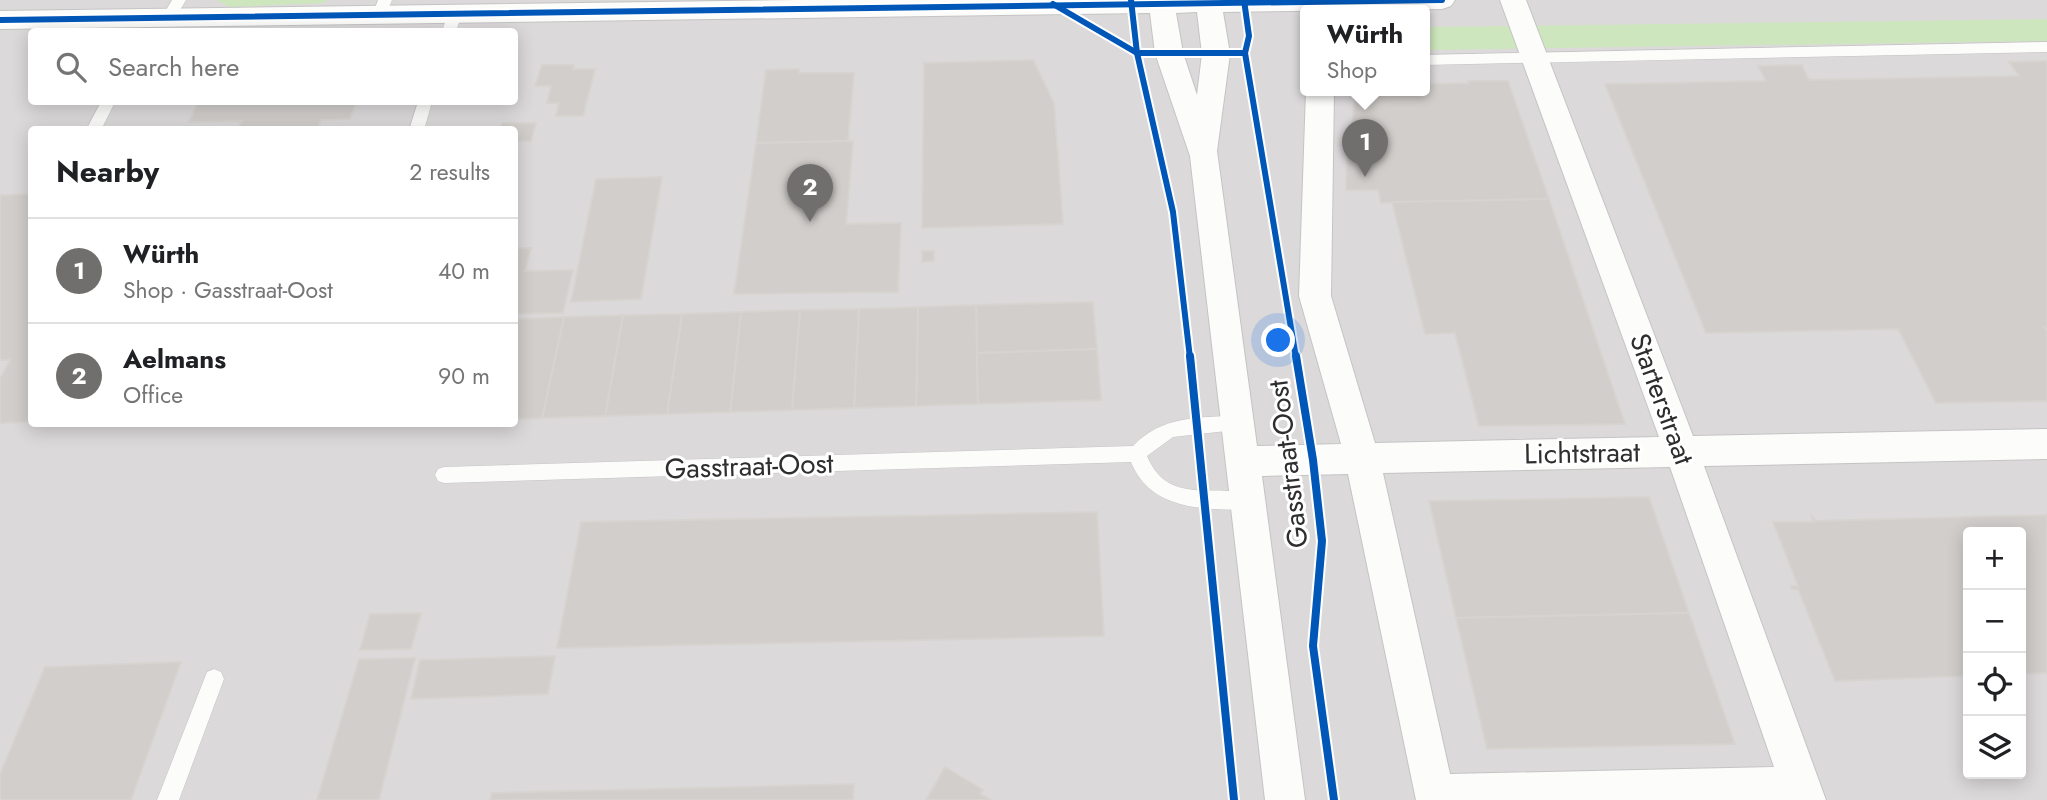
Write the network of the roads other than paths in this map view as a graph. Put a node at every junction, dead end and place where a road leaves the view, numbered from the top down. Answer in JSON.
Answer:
{"nodes":[{"id":1,"x":1442,"y":0,"type":"edge"},
{"id":2,"x":1513,"y":0,"type":"edge"},
{"id":3,"x":1161,"y":1,"type":"edge"},
{"id":4,"x":1209,"y":2,"type":"edge"},
{"id":5,"x":382,"y":7,"type":"edge"},
{"id":6,"x":161,"y":17,"type":"edge"},
{"id":7,"x":0,"y":20,"type":"edge"},
{"id":8,"x":452,"y":22,"type":"edge"},
{"id":9,"x":2047,"y":47,"type":"edge"},
{"id":10,"x":1534,"y":56,"type":"junction"},
{"id":11,"x":1430,"y":60,"type":"edge"},
{"id":12,"x":1320,"y":96,"type":"edge"},
{"id":13,"x":106,"y":105,"type":"edge"},
{"id":14,"x":424,"y":105,"type":"edge"},
{"id":15,"x":95,"y":126,"type":"edge"},
{"id":16,"x":417,"y":126,"type":"edge"},
{"id":17,"x":1204,"y":156,"type":"junction"},
{"id":18,"x":1238,"y":424,"type":"junction"},
{"id":19,"x":2047,"y":444,"type":"edge"},
{"id":20,"x":1681,"y":451,"type":"junction"},
{"id":21,"x":1137,"y":454,"type":"junction"},
{"id":22,"x":1362,"y":457,"type":"junction"},
{"id":23,"x":1243,"y":461,"type":"junction"},
{"id":24,"x":444,"y":475,"type":"dead end"},
{"id":25,"x":1248,"y":502,"type":"junction"},
{"id":26,"x":214,"y":679,"type":"dead end"},
{"id":27,"x":1804,"y":794,"type":"edge"},
{"id":28,"x":1435,"y":797,"type":"edge"},
{"id":29,"x":168,"y":800,"type":"edge"},
{"id":30,"x":1285,"y":800,"type":"edge"}],
"edges":[{"from":1,"to":4,"type":"street"},
{"from":2,"to":10,"type":"street","name":"Starterstraat"},
{"from":3,"to":4,"type":"street"},
{"from":3,"to":8,"type":"street"},
{"from":3,"to":17,"type":"street","name":"Gasstraat-Oost"},
{"from":4,"to":17,"type":"street","name":"Gasstraat-Oost"},
{"from":5,"to":6,"type":"street"},
{"from":5,"to":8,"type":"street"},
{"from":6,"to":7,"type":"street"},
{"from":9,"to":10,"type":"lane"},
{"from":10,"to":11,"type":"lane"},
{"from":10,"to":20,"type":"street","name":"Starterstraat"},
{"from":12,"to":22,"type":"street"},
{"from":13,"to":15,"type":"lane"},
{"from":14,"to":16,"type":"lane"},
{"from":17,"to":18,"type":"street","name":"Gasstraat-Oost"},
{"from":18,"to":21,"type":"lane","name":"Gasstraat-Oost"},
{"from":18,"to":23,"type":"street","name":"Gasstraat-Oost"},
{"from":19,"to":20,"type":"street","name":"Lichtstraat"},
{"from":20,"to":22,"type":"street","name":"Lichtstraat"},
{"from":20,"to":27,"type":"street","name":"Starterstraat"},
{"from":21,"to":24,"type":"lane","name":"Gasstraat-Oost"},
{"from":21,"to":25,"type":"lane","name":"Gasstraat-Oost"},
{"from":22,"to":23,"type":"street","name":"Lichtstraat"},
{"from":22,"to":28,"type":"street"},
{"from":23,"to":25,"type":"street","name":"Gasstraat-Oost"},
{"from":25,"to":30,"type":"street","name":"Gasstraat-Oost"},
{"from":26,"to":29,"type":"lane"},
{"from":27,"to":28,"type":"street"}]}
